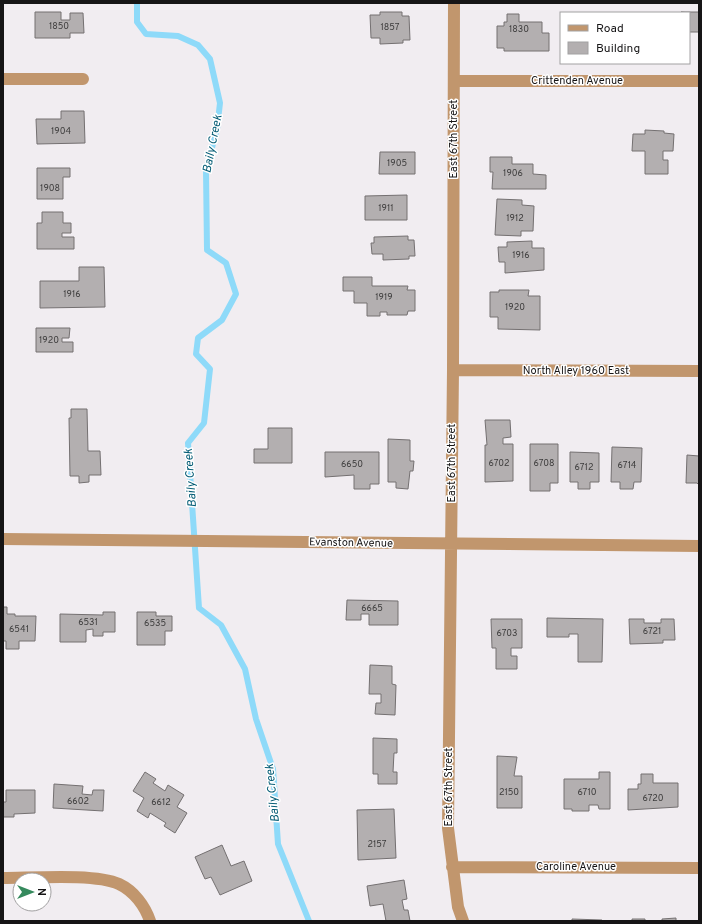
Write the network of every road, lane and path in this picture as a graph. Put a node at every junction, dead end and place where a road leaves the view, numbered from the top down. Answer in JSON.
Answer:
{"nodes":[{"id":1,"x":454,"y":3,"type":"edge"},
{"id":2,"x":3,"y":79,"type":"edge"},
{"id":3,"x":83,"y":79,"type":"dead end"},
{"id":4,"x":454,"y":81,"type":"junction"},
{"id":5,"x":699,"y":81,"type":"edge"},
{"id":6,"x":453,"y":370,"type":"junction"},
{"id":7,"x":699,"y":371,"type":"edge"},
{"id":8,"x":3,"y":539,"type":"edge"},
{"id":9,"x":451,"y":544,"type":"junction"},
{"id":10,"x":699,"y":546,"type":"edge"},
{"id":11,"x":452,"y":867,"type":"junction"},
{"id":12,"x":699,"y":868,"type":"edge"},
{"id":13,"x":3,"y":878,"type":"edge"},
{"id":14,"x":150,"y":921,"type":"edge"},
{"id":15,"x":463,"y":921,"type":"edge"}],
"edges":[{"from":1,"to":4,"type":"street","name":"East 67th Street"},
{"from":2,"to":3,"type":"street"},
{"from":4,"to":5,"type":"street","name":"Crittenden Avenue"},
{"from":4,"to":6,"type":"street","name":"East 67th Street"},
{"from":6,"to":7,"type":"street","name":"North Alley 1960 East"},
{"from":6,"to":9,"type":"street","name":"East 67th Street"},
{"from":8,"to":9,"type":"street","name":"Evanston Avenue"},
{"from":9,"to":10,"type":"street","name":"Evanston Avenue"},
{"from":9,"to":11,"type":"street","name":"East 67th Street"},
{"from":11,"to":12,"type":"street","name":"Caroline Avenue"},
{"from":11,"to":15,"type":"street","name":"East 67th Street"},
{"from":13,"to":14,"type":"street"}]}
